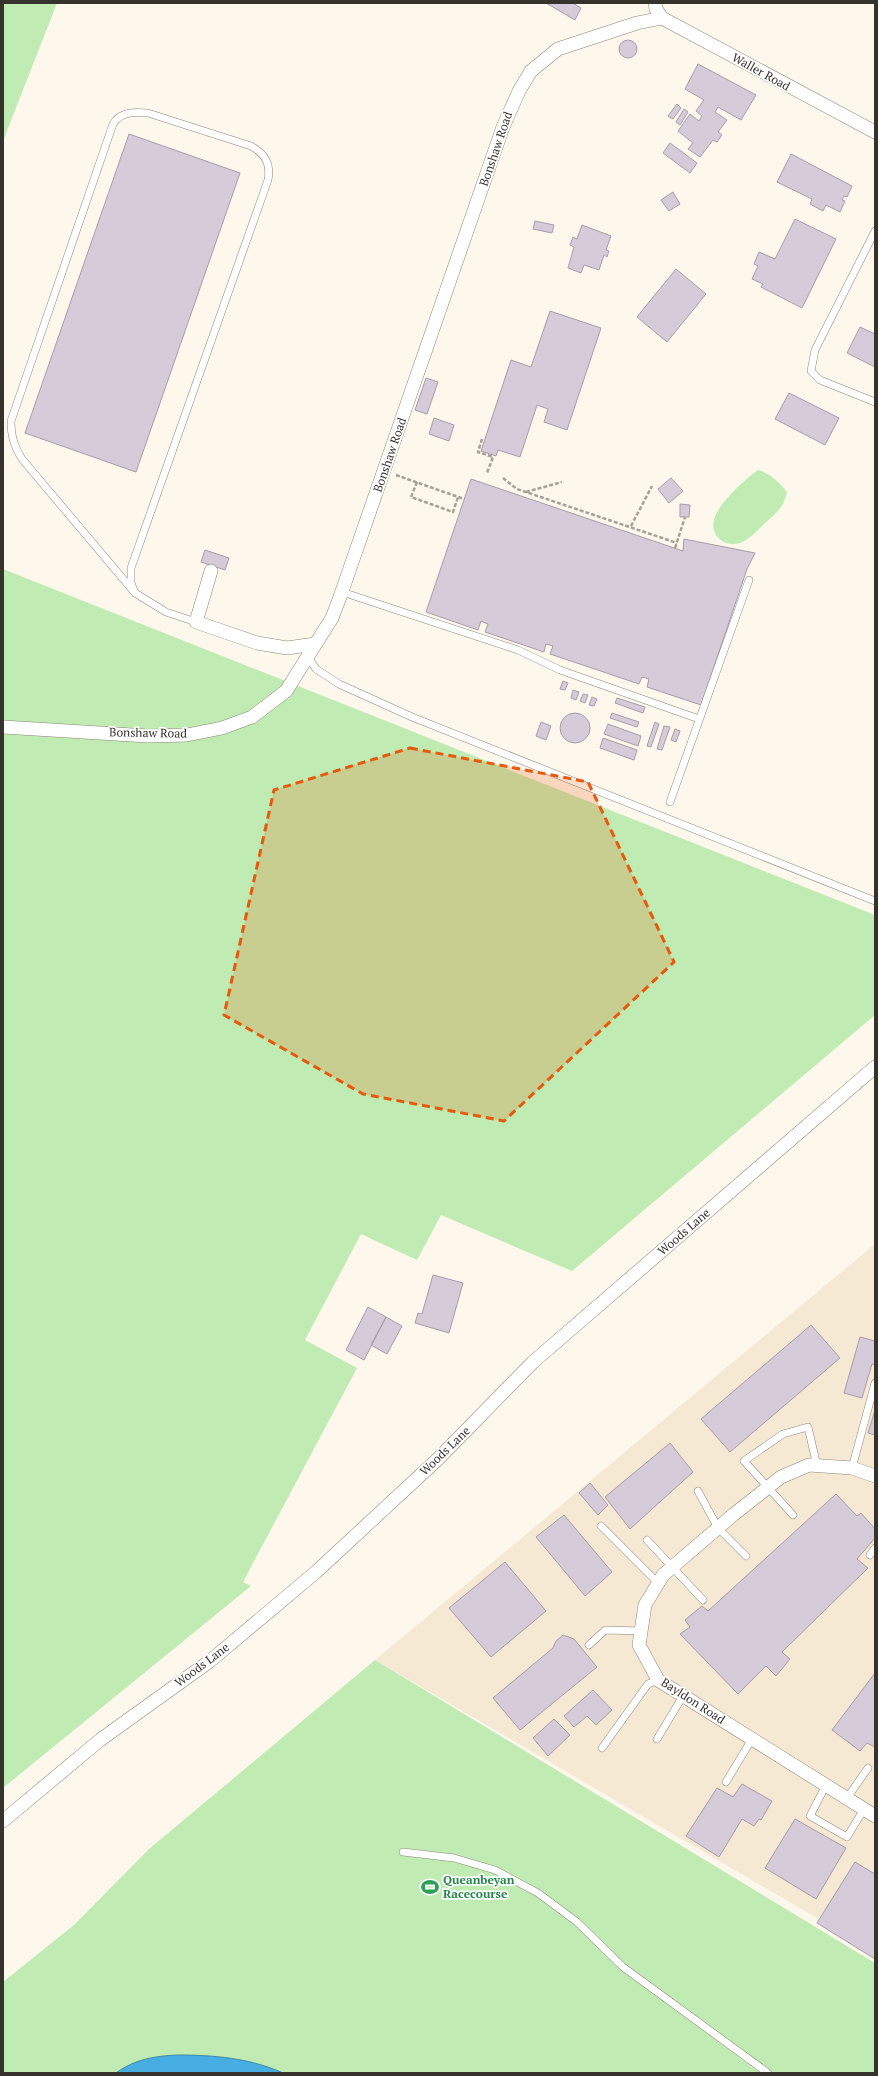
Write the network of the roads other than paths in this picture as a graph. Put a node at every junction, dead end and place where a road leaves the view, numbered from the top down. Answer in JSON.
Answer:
{"nodes":[{"id":1,"x":655,"y":3,"type":"edge"},
{"id":2,"x":662,"y":18,"type":"junction"},
{"id":3,"x":875,"y":132,"type":"edge"},
{"id":4,"x":875,"y":231,"type":"edge"},
{"id":5,"x":875,"y":402,"type":"edge"},
{"id":6,"x":211,"y":571,"type":"dead end"},
{"id":7,"x":749,"y":580,"type":"dead end"},
{"id":8,"x":342,"y":592,"type":"junction"},
{"id":9,"x":135,"y":593,"type":"junction"},
{"id":10,"x":196,"y":622,"type":"junction"},
{"id":11,"x":315,"y":644,"type":"junction"},
{"id":12,"x":308,"y":657,"type":"junction"},
{"id":13,"x":699,"y":719,"type":"junction"},
{"id":14,"x":3,"y":727,"type":"edge"},
{"id":15,"x":670,"y":802,"type":"dead end"},
{"id":16,"x":875,"y":901,"type":"edge"},
{"id":17,"x":875,"y":1067,"type":"edge"},
{"id":18,"x":875,"y":1383,"type":"edge"},
{"id":19,"x":817,"y":1466,"type":"junction"},
{"id":20,"x":852,"y":1468,"type":"junction"},
{"id":21,"x":875,"y":1476,"type":"edge"},
{"id":22,"x":768,"y":1488,"type":"junction"},
{"id":23,"x":698,"y":1491,"type":"dead end"},
{"id":24,"x":793,"y":1515,"type":"dead end"},
{"id":25,"x":601,"y":1526,"type":"dead end"},
{"id":26,"x":718,"y":1528,"type":"junction"},
{"id":27,"x":647,"y":1540,"type":"dead end"},
{"id":28,"x":875,"y":1548,"type":"edge"},
{"id":29,"x":870,"y":1555,"type":"dead end"},
{"id":30,"x":746,"y":1556,"type":"dead end"},
{"id":31,"x":673,"y":1566,"type":"junction"},
{"id":32,"x":658,"y":1583,"type":"junction"},
{"id":33,"x":703,"y":1600,"type":"dead end"},
{"id":34,"x":641,"y":1631,"type":"junction"},
{"id":35,"x":589,"y":1646,"type":"dead end"},
{"id":36,"x":658,"y":1680,"type":"junction"},
{"id":37,"x":683,"y":1696,"type":"junction"},
{"id":38,"x":657,"y":1739,"type":"dead end"},
{"id":39,"x":752,"y":1739,"type":"junction"},
{"id":40,"x":602,"y":1748,"type":"dead end"},
{"id":41,"x":868,"y":1768,"type":"dead end"},
{"id":42,"x":726,"y":1782,"type":"dead end"},
{"id":43,"x":826,"y":1785,"type":"junction"},
{"id":44,"x":847,"y":1798,"type":"junction"},
{"id":45,"x":870,"y":1812,"type":"edge"},
{"id":46,"x":3,"y":1821,"type":"edge"},
{"id":47,"x":403,"y":1852,"type":"dead end"},
{"id":48,"x":768,"y":2073,"type":"edge"}],
"edges":[{"from":1,"to":2,"type":"street"},
{"from":2,"to":3,"type":"street","name":"Waller Road"},
{"from":2,"to":8,"type":"street","name":"Bonshaw Road"},
{"from":4,"to":5,"type":"lane"},
{"from":6,"to":10,"type":"street"},
{"from":7,"to":13,"type":"lane"},
{"from":8,"to":11,"type":"street","name":"Bonshaw Road"},
{"from":8,"to":13,"type":"lane"},
{"from":9,"to":9,"type":"lane"},
{"from":9,"to":10,"type":"lane"},
{"from":10,"to":11,"type":"street"},
{"from":11,"to":12,"type":"street","name":"Bonshaw Road"},
{"from":12,"to":14,"type":"street","name":"Bonshaw Road"},
{"from":12,"to":16,"type":"lane"},
{"from":13,"to":15,"type":"lane"},
{"from":17,"to":46,"type":"street","name":"Woods Lane"},
{"from":18,"to":20,"type":"lane"},
{"from":19,"to":20,"type":"street","name":"Bayldon Road"},
{"from":19,"to":22,"type":"street","name":"Bayldon Road"},
{"from":19,"to":22,"type":"lane"},
{"from":20,"to":21,"type":"street","name":"Bayldon Road"},
{"from":22,"to":24,"type":"lane"},
{"from":22,"to":26,"type":"street","name":"Bayldon Road"},
{"from":23,"to":26,"type":"lane"},
{"from":25,"to":32,"type":"lane"},
{"from":26,"to":30,"type":"lane"},
{"from":26,"to":31,"type":"street","name":"Bayldon Road"},
{"from":27,"to":31,"type":"lane"},
{"from":28,"to":29,"type":"lane"},
{"from":31,"to":32,"type":"street","name":"Bayldon Road"},
{"from":31,"to":33,"type":"lane"},
{"from":32,"to":34,"type":"street","name":"Bayldon Road"},
{"from":34,"to":35,"type":"lane"},
{"from":34,"to":36,"type":"street","name":"Bayldon Road"},
{"from":36,"to":37,"type":"street","name":"Bayldon Road"},
{"from":36,"to":40,"type":"lane"},
{"from":37,"to":38,"type":"lane"},
{"from":37,"to":39,"type":"street","name":"Bayldon Road"},
{"from":39,"to":42,"type":"lane"},
{"from":39,"to":43,"type":"street","name":"Bayldon Road"},
{"from":41,"to":44,"type":"lane"},
{"from":43,"to":44,"type":"street","name":"Bayldon Road"},
{"from":43,"to":45,"type":"lane"},
{"from":44,"to":45,"type":"street","name":"Bayldon Road"},
{"from":47,"to":48,"type":"lane"}]}
